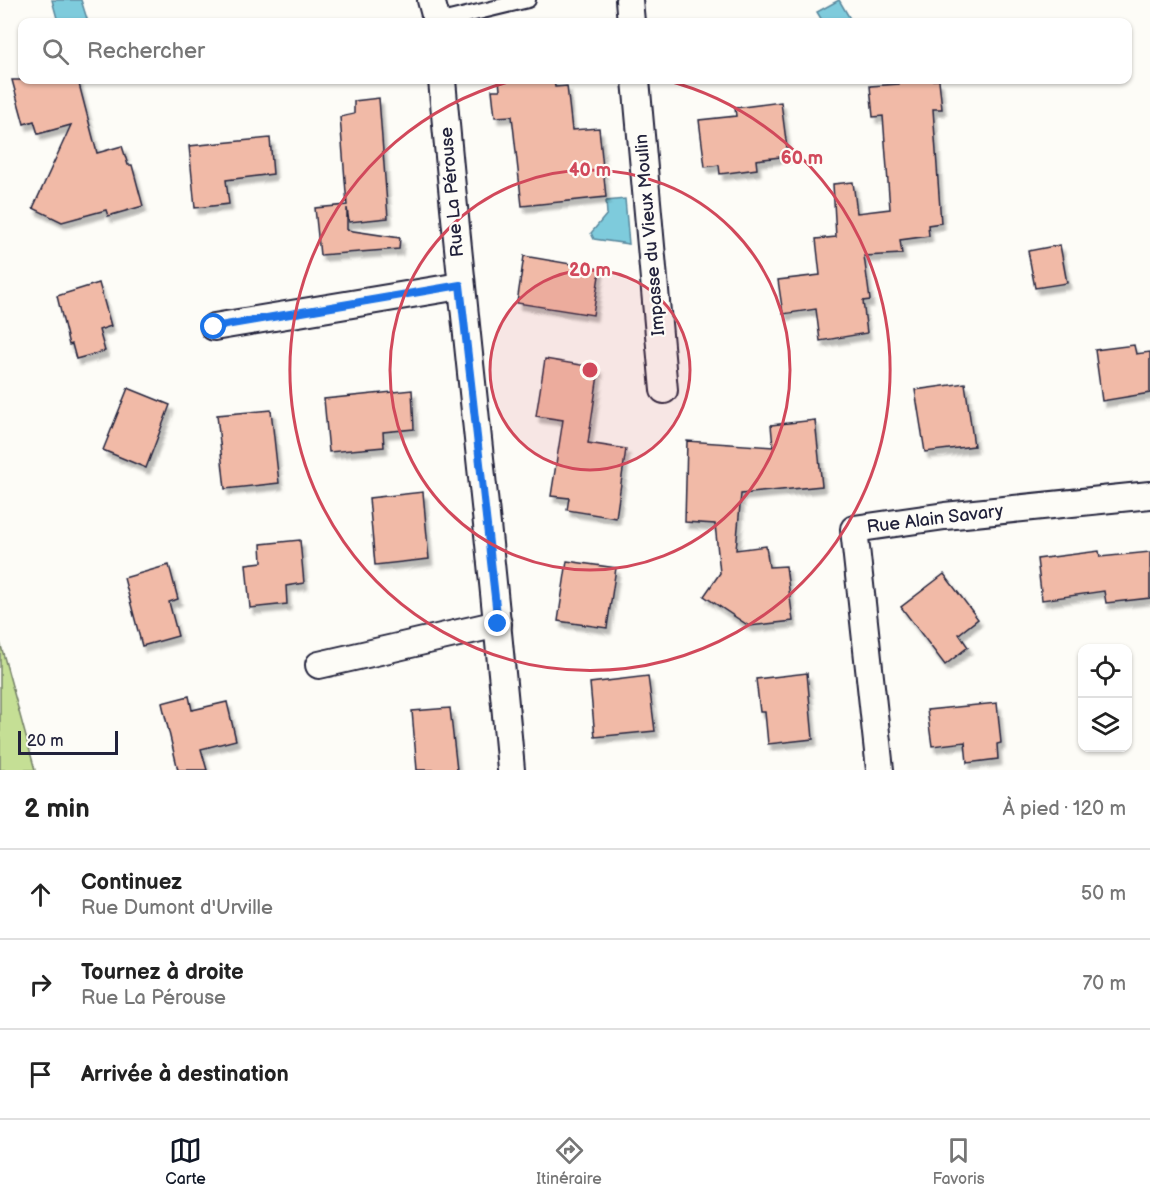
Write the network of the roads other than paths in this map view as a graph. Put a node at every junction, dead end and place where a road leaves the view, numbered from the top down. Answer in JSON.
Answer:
{"nodes":[{"id":1,"x":431,"y":0,"type":"edge"},
{"id":2,"x":528,"y":0,"type":"edge"},
{"id":3,"x":629,"y":0,"type":"edge"},
{"id":4,"x":436,"y":18,"type":"edge"},
{"id":5,"x":454,"y":18,"type":"edge"},
{"id":6,"x":631,"y":18,"type":"edge"},
{"id":7,"x":442,"y":84,"type":"edge"},
{"id":8,"x":636,"y":84,"type":"edge"},
{"id":9,"x":460,"y":285,"type":"junction"},
{"id":10,"x":214,"y":327,"type":"dead end"},
{"id":11,"x":664,"y":390,"type":"dead end"},
{"id":12,"x":1150,"y":495,"type":"edge"},
{"id":13,"x":498,"y":624,"type":"junction"},
{"id":14,"x":319,"y":665,"type":"dead end"},
{"id":15,"x":511,"y":770,"type":"edge"},
{"id":16,"x":880,"y":770,"type":"edge"}],
"edges":[{"from":1,"to":4,"type":"street"},
{"from":2,"to":5,"type":"lane"},
{"from":3,"to":6,"type":"street"},
{"from":7,"to":9,"type":"street","name":"Rue La Pérouse"},
{"from":8,"to":11,"type":"street","name":"Impasse du Vieux Moulin"},
{"from":9,"to":10,"type":"street"},
{"from":9,"to":13,"type":"street","name":"Rue La Pérouse"},
{"from":12,"to":16,"type":"street","name":"Rue Alain Savary"},
{"from":13,"to":14,"type":"street"},
{"from":13,"to":15,"type":"street","name":"Rue La Pérouse"}]}
